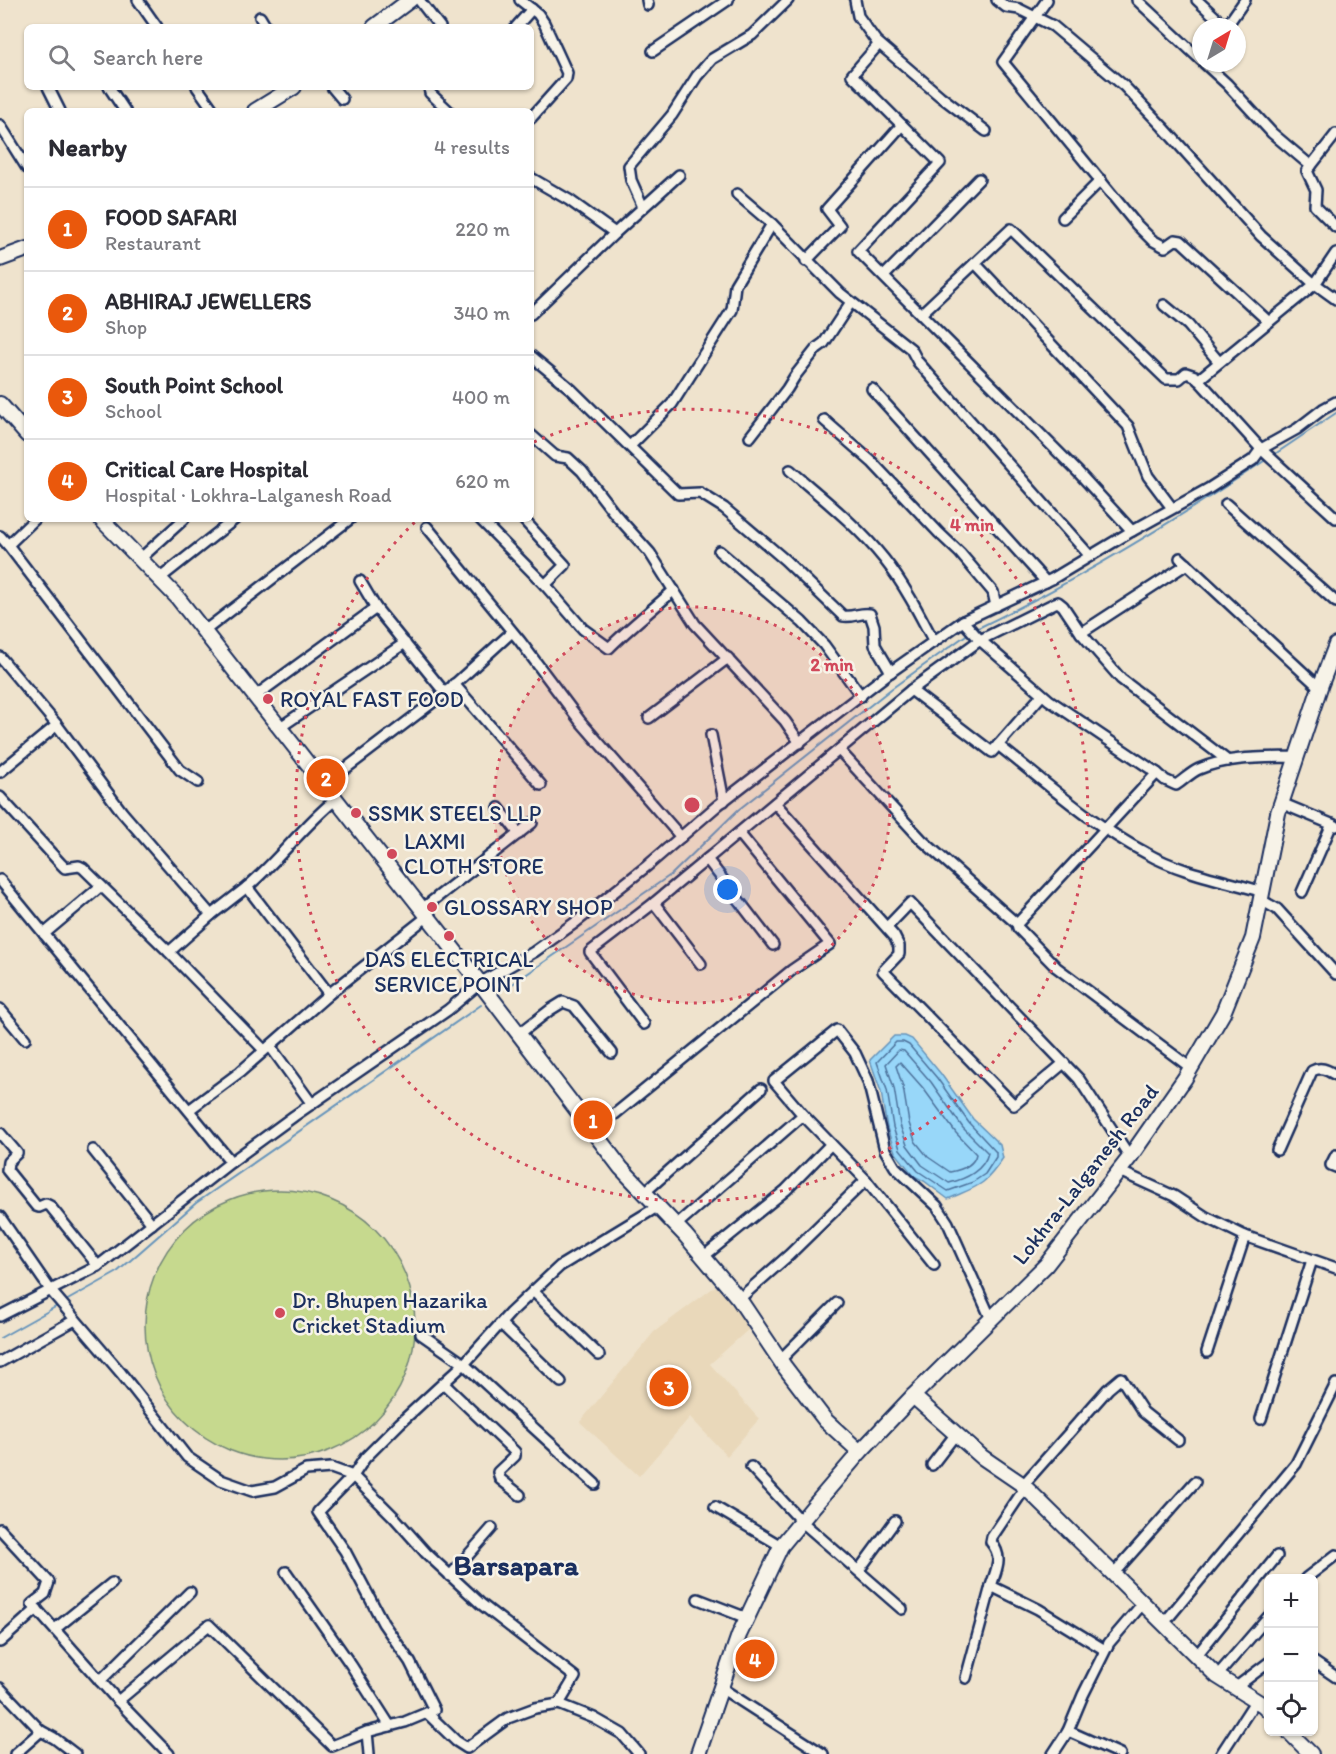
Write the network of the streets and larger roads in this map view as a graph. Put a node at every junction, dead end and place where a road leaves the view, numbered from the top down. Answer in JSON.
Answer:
{"nodes":[{"id":1,"x":138,"y":0,"type":"edge"},
{"id":2,"x":520,"y":0,"type":"edge"},
{"id":3,"x":728,"y":0,"type":"edge"},
{"id":4,"x":788,"y":0,"type":"edge"},
{"id":5,"x":855,"y":0,"type":"edge"},
{"id":6,"x":997,"y":0,"type":"edge"},
{"id":7,"x":1047,"y":0,"type":"edge"},
{"id":8,"x":1197,"y":0,"type":"edge"},
{"id":9,"x":1245,"y":0,"type":"edge"},
{"id":10,"x":409,"y":1,"type":"edge"},
{"id":11,"x":1139,"y":1,"type":"edge"},
{"id":12,"x":532,"y":9,"type":"junction"},
{"id":13,"x":260,"y":16,"type":"dead end"},
{"id":14,"x":1034,"y":17,"type":"junction"},
{"id":15,"x":1216,"y":18,"type":"edge"},
{"id":16,"x":1232,"y":18,"type":"edge"},
{"id":17,"x":155,"y":24,"type":"edge"},
{"id":18,"x":264,"y":24,"type":"edge"},
{"id":19,"x":378,"y":24,"type":"edge"},
{"id":20,"x":436,"y":24,"type":"edge"},
{"id":21,"x":519,"y":24,"type":"edge"},
{"id":22,"x":879,"y":44,"type":"junction"},
{"id":23,"x":653,"y":51,"type":"dead end"},
{"id":24,"x":1192,"y":52,"type":"edge"},
{"id":25,"x":1213,"y":72,"type":"edge"},
{"id":26,"x":50,"y":90,"type":"edge"},
{"id":27,"x":111,"y":90,"type":"edge"},
{"id":28,"x":199,"y":90,"type":"edge"},
{"id":29,"x":289,"y":90,"type":"edge"},
{"id":30,"x":334,"y":90,"type":"edge"},
{"id":31,"x":430,"y":90,"type":"edge"},
{"id":32,"x":342,"y":99,"type":"dead end"},
{"id":33,"x":58,"y":108,"type":"edge"},
{"id":34,"x":123,"y":108,"type":"edge"},
{"id":35,"x":212,"y":108,"type":"edge"},
{"id":36,"x":260,"y":108,"type":"edge"},
{"id":37,"x":446,"y":108,"type":"edge"},
{"id":38,"x":534,"y":115,"type":"edge"},
{"id":39,"x":0,"y":125,"type":"edge"},
{"id":40,"x":902,"y":125,"type":"junction"},
{"id":41,"x":986,"y":131,"type":"dead end"},
{"id":42,"x":1336,"y":134,"type":"edge"},
{"id":43,"x":24,"y":163,"type":"edge"},
{"id":44,"x":1311,"y":166,"type":"junction"},
{"id":45,"x":679,"y":175,"type":"dead end"},
{"id":46,"x":979,"y":179,"type":"dead end"},
{"id":47,"x":534,"y":180,"type":"edge"},
{"id":48,"x":1101,"y":180,"type":"junction"},
{"id":49,"x":737,"y":194,"type":"dead end"},
{"id":50,"x":643,"y":207,"type":"junction"},
{"id":51,"x":1063,"y":218,"type":"dead end"},
{"id":52,"x":772,"y":224,"type":"junction"},
{"id":53,"x":1336,"y":227,"type":"edge"},
{"id":54,"x":615,"y":233,"type":"junction"},
{"id":55,"x":24,"y":250,"type":"edge"},
{"id":56,"x":1336,"y":253,"type":"edge"},
{"id":57,"x":0,"y":259,"type":"edge"},
{"id":58,"x":806,"y":261,"type":"junction"},
{"id":59,"x":975,"y":262,"type":"junction"},
{"id":60,"x":884,"y":276,"type":"junction"},
{"id":61,"x":1315,"y":284,"type":"junction"},
{"id":62,"x":1336,"y":299,"type":"edge"},
{"id":63,"x":851,"y":302,"type":"junction"},
{"id":64,"x":1164,"y":305,"type":"dead end"},
{"id":65,"x":534,"y":311,"type":"edge"},
{"id":66,"x":922,"y":313,"type":"junction"},
{"id":67,"x":1269,"y":321,"type":"junction"},
{"id":68,"x":534,"y":358,"type":"edge"},
{"id":69,"x":1219,"y":363,"type":"junction"},
{"id":70,"x":1198,"y":380,"type":"junction"},
{"id":71,"x":872,"y":389,"type":"dead end"},
{"id":72,"x":1336,"y":402,"type":"edge"},
{"id":73,"x":0,"y":404,"type":"edge"},
{"id":74,"x":824,"y":420,"type":"dead end"},
{"id":75,"x":24,"y":432,"type":"edge"},
{"id":76,"x":750,"y":437,"type":"dead end"},
{"id":77,"x":534,"y":438,"type":"edge"},
{"id":78,"x":630,"y":446,"type":"junction"},
{"id":79,"x":1263,"y":452,"type":"junction"},
{"id":80,"x":790,"y":470,"type":"dead end"},
{"id":81,"x":1226,"y":504,"type":"dead end"},
{"id":82,"x":1172,"y":508,"type":"junction"},
{"id":83,"x":1336,"y":518,"type":"edge"},
{"id":84,"x":32,"y":522,"type":"edge"},
{"id":85,"x":104,"y":522,"type":"edge"},
{"id":86,"x":181,"y":522,"type":"edge"},
{"id":87,"x":231,"y":522,"type":"edge"},
{"id":88,"x":346,"y":522,"type":"edge"},
{"id":89,"x":483,"y":522,"type":"edge"},
{"id":90,"x":526,"y":522,"type":"edge"},
{"id":91,"x":427,"y":527,"type":"dead end"},
{"id":92,"x":1132,"y":531,"type":"junction"},
{"id":93,"x":0,"y":536,"type":"edge"},
{"id":94,"x":8,"y":545,"type":"junction"},
{"id":95,"x":720,"y":551,"type":"dead end"},
{"id":96,"x":1090,"y":556,"type":"junction"},
{"id":97,"x":140,"y":559,"type":"junction"},
{"id":98,"x":159,"y":579,"type":"junction"},
{"id":99,"x":360,"y":581,"type":"dead end"},
{"id":100,"x":1046,"y":582,"type":"junction"},
{"id":101,"x":545,"y":585,"type":"junction"},
{"id":102,"x":674,"y":590,"type":"junction"},
{"id":103,"x":1336,"y":602,"type":"edge"},
{"id":104,"x":996,"y":606,"type":"junction"},
{"id":105,"x":376,"y":608,"type":"junction"},
{"id":106,"x":965,"y":624,"type":"junction"},
{"id":107,"x":204,"y":632,"type":"junction"},
{"id":108,"x":512,"y":632,"type":"junction"},
{"id":109,"x":1081,"y":633,"type":"junction"},
{"id":110,"x":979,"y":639,"type":"junction"},
{"id":111,"x":934,"y":642,"type":"junction"},
{"id":112,"x":405,"y":643,"type":"junction"},
{"id":113,"x":1336,"y":645,"type":"edge"},
{"id":114,"x":0,"y":657,"type":"edge"},
{"id":115,"x":728,"y":658,"type":"junction"},
{"id":116,"x":891,"y":672,"type":"junction"},
{"id":117,"x":454,"y":684,"type":"junction"},
{"id":118,"x":1320,"y":688,"type":"junction"},
{"id":119,"x":911,"y":690,"type":"junction"},
{"id":120,"x":446,"y":693,"type":"junction"},
{"id":121,"x":1042,"y":694,"type":"junction"},
{"id":122,"x":861,"y":696,"type":"junction"},
{"id":123,"x":254,"y":697,"type":"junction"},
{"id":124,"x":649,"y":718,"type":"dead end"},
{"id":125,"x":57,"y":725,"type":"junction"},
{"id":126,"x":279,"y":728,"type":"junction"},
{"id":127,"x":711,"y":735,"type":"dead end"},
{"id":128,"x":800,"y":743,"type":"junction"},
{"id":129,"x":998,"y":745,"type":"junction"},
{"id":130,"x":839,"y":750,"type":"junction"},
{"id":131,"x":1297,"y":757,"type":"junction"},
{"id":132,"x":1228,"y":761,"type":"junction"},
{"id":133,"x":0,"y":772,"type":"edge"},
{"id":134,"x":1157,"y":773,"type":"junction"},
{"id":135,"x":198,"y":782,"type":"dead end"},
{"id":136,"x":324,"y":785,"type":"junction"},
{"id":137,"x":541,"y":785,"type":"dead end"},
{"id":138,"x":0,"y":797,"type":"edge"},
{"id":139,"x":335,"y":801,"type":"junction"},
{"id":140,"x":724,"y":801,"type":"junction"},
{"id":141,"x":775,"y":803,"type":"junction"},
{"id":142,"x":1281,"y":803,"type":"junction"},
{"id":143,"x":499,"y":808,"type":"dead end"},
{"id":144,"x":532,"y":823,"type":"dead end"},
{"id":145,"x":1334,"y":825,"type":"edge"},
{"id":146,"x":1106,"y":829,"type":"junction"},
{"id":147,"x":739,"y":832,"type":"junction"},
{"id":148,"x":519,"y":834,"type":"junction"},
{"id":149,"x":681,"y":837,"type":"junction"},
{"id":150,"x":707,"y":859,"type":"junction"},
{"id":151,"x":0,"y":880,"type":"edge"},
{"id":152,"x":101,"y":886,"type":"junction"},
{"id":153,"x":247,"y":887,"type":"junction"},
{"id":154,"x":1302,"y":892,"type":"dead end"},
{"id":155,"x":1262,"y":896,"type":"junction"},
{"id":156,"x":654,"y":903,"type":"junction"},
{"id":157,"x":425,"y":913,"type":"junction"},
{"id":158,"x":211,"y":915,"type":"junction"},
{"id":159,"x":1017,"y":924,"type":"junction"},
{"id":160,"x":888,"y":926,"type":"junction"},
{"id":161,"x":44,"y":934,"type":"junction"},
{"id":162,"x":773,"y":945,"type":"dead end"},
{"id":163,"x":169,"y":952,"type":"junction"},
{"id":164,"x":701,"y":964,"type":"dead end"},
{"id":165,"x":1336,"y":973,"type":"edge"},
{"id":166,"x":480,"y":983,"type":"junction"},
{"id":167,"x":329,"y":994,"type":"junction"},
{"id":168,"x":0,"y":1009,"type":"edge"},
{"id":169,"x":644,"y":1024,"type":"dead end"},
{"id":170,"x":519,"y":1034,"type":"junction"},
{"id":171,"x":25,"y":1039,"type":"dead end"},
{"id":172,"x":267,"y":1048,"type":"junction"},
{"id":173,"x":612,"y":1053,"type":"dead end"},
{"id":174,"x":1064,"y":1064,"type":"junction"},
{"id":175,"x":1191,"y":1068,"type":"junction"},
{"id":176,"x":1336,"y":1075,"type":"edge"},
{"id":177,"x":760,"y":1089,"type":"dead end"},
{"id":178,"x":312,"y":1104,"type":"junction"},
{"id":179,"x":189,"y":1110,"type":"junction"},
{"id":180,"x":803,"y":1115,"type":"junction"},
{"id":181,"x":594,"y":1131,"type":"junction"},
{"id":182,"x":0,"y":1133,"type":"edge"},
{"id":183,"x":831,"y":1144,"type":"junction"},
{"id":184,"x":93,"y":1150,"type":"dead end"},
{"id":185,"x":1277,"y":1150,"type":"dead end"},
{"id":186,"x":1336,"y":1155,"type":"edge"},
{"id":187,"x":1130,"y":1156,"type":"junction"},
{"id":188,"x":231,"y":1162,"type":"junction"},
{"id":189,"x":1336,"y":1167,"type":"edge"},
{"id":190,"x":1119,"y":1171,"type":"junction"},
{"id":191,"x":866,"y":1180,"type":"junction"},
{"id":192,"x":645,"y":1192,"type":"junction"},
{"id":193,"x":657,"y":1207,"type":"junction"},
{"id":194,"x":0,"y":1217,"type":"edge"},
{"id":195,"x":152,"y":1224,"type":"junction"},
{"id":196,"x":675,"y":1226,"type":"junction"},
{"id":197,"x":1245,"y":1236,"type":"junction"},
{"id":198,"x":703,"y":1257,"type":"junction"},
{"id":199,"x":1312,"y":1260,"type":"junction"},
{"id":200,"x":934,"y":1265,"type":"dead end"},
{"id":201,"x":98,"y":1266,"type":"junction"},
{"id":202,"x":1336,"y":1268,"type":"edge"},
{"id":203,"x":51,"y":1291,"type":"junction"},
{"id":204,"x":533,"y":1291,"type":"junction"},
{"id":205,"x":739,"y":1299,"type":"junction"},
{"id":206,"x":837,"y":1303,"type":"dead end"},
{"id":207,"x":0,"y":1316,"type":"edge"},
{"id":208,"x":991,"y":1319,"type":"junction"},
{"id":209,"x":75,"y":1320,"type":"junction"},
{"id":210,"x":501,"y":1324,"type":"junction"},
{"id":211,"x":421,"y":1334,"type":"dead end"},
{"id":212,"x":1207,"y":1352,"type":"dead end"},
{"id":213,"x":599,"y":1355,"type":"dead end"},
{"id":214,"x":780,"y":1360,"type":"junction"},
{"id":215,"x":0,"y":1362,"type":"edge"},
{"id":216,"x":464,"y":1364,"type":"junction"},
{"id":217,"x":561,"y":1382,"type":"dead end"},
{"id":218,"x":444,"y":1384,"type":"junction"},
{"id":219,"x":1336,"y":1384,"type":"edge"},
{"id":220,"x":1334,"y":1395,"type":"edge"},
{"id":221,"x":913,"y":1396,"type":"junction"},
{"id":222,"x":1261,"y":1419,"type":"dead end"},
{"id":223,"x":955,"y":1435,"type":"junction"},
{"id":224,"x":1178,"y":1440,"type":"dead end"},
{"id":225,"x":860,"y":1452,"type":"junction"},
{"id":226,"x":932,"y":1465,"type":"dead end"},
{"id":227,"x":751,"y":1467,"type":"dead end"},
{"id":228,"x":353,"y":1476,"type":"junction"},
{"id":229,"x":1195,"y":1482,"type":"dead end"},
{"id":230,"x":595,"y":1484,"type":"dead end"},
{"id":231,"x":1024,"y":1486,"type":"junction"},
{"id":232,"x":519,"y":1495,"type":"dead end"},
{"id":233,"x":715,"y":1507,"type":"dead end"},
{"id":234,"x":801,"y":1521,"type":"junction"},
{"id":235,"x":895,"y":1521,"type":"dead end"},
{"id":236,"x":492,"y":1528,"type":"dead end"},
{"id":237,"x":0,"y":1529,"type":"edge"},
{"id":238,"x":782,"y":1546,"type":"junction"},
{"id":239,"x":1336,"y":1555,"type":"edge"},
{"id":240,"x":1276,"y":1556,"type":"dead end"},
{"id":241,"x":859,"y":1570,"type":"junction"},
{"id":242,"x":286,"y":1572,"type":"dead end"},
{"id":243,"x":1114,"y":1573,"type":"junction"},
{"id":244,"x":1311,"y":1574,"type":"edge"},
{"id":245,"x":450,"y":1576,"type":"junction"},
{"id":246,"x":112,"y":1583,"type":"dead end"},
{"id":247,"x":991,"y":1586,"type":"junction"},
{"id":248,"x":190,"y":1592,"type":"dead end"},
{"id":249,"x":698,"y":1599,"type":"dead end"},
{"id":250,"x":1144,"y":1602,"type":"junction"},
{"id":251,"x":37,"y":1609,"type":"junction"},
{"id":252,"x":902,"y":1609,"type":"dead end"},
{"id":253,"x":747,"y":1618,"type":"junction"},
{"id":254,"x":1164,"y":1623,"type":"junction"},
{"id":255,"x":1264,"y":1623,"type":"edge"},
{"id":256,"x":55,"y":1629,"type":"junction"},
{"id":257,"x":0,"y":1642,"type":"edge"},
{"id":258,"x":1105,"y":1650,"type":"junction"},
{"id":259,"x":1197,"y":1655,"type":"junction"},
{"id":260,"x":1318,"y":1665,"type":"edge"},
{"id":261,"x":1264,"y":1667,"type":"edge"},
{"id":262,"x":1217,"y":1676,"type":"junction"},
{"id":263,"x":1336,"y":1677,"type":"edge"},
{"id":264,"x":966,"y":1678,"type":"dead end"},
{"id":265,"x":100,"y":1681,"type":"junction"},
{"id":266,"x":0,"y":1688,"type":"edge"},
{"id":267,"x":721,"y":1688,"type":"junction"},
{"id":268,"x":1235,"y":1688,"type":"junction"},
{"id":269,"x":1256,"y":1700,"type":"junction"},
{"id":270,"x":118,"y":1701,"type":"junction"},
{"id":271,"x":559,"y":1704,"type":"junction"},
{"id":272,"x":1264,"y":1706,"type":"edge"},
{"id":273,"x":427,"y":1713,"type":"junction"},
{"id":274,"x":390,"y":1726,"type":"junction"},
{"id":275,"x":41,"y":1731,"type":"junction"},
{"id":276,"x":367,"y":1731,"type":"junction"},
{"id":277,"x":1068,"y":1731,"type":"junction"},
{"id":278,"x":1294,"y":1736,"type":"edge"},
{"id":279,"x":468,"y":1751,"type":"edge"},
{"id":280,"x":15,"y":1754,"type":"edge"},
{"id":281,"x":75,"y":1754,"type":"edge"},
{"id":282,"x":169,"y":1754,"type":"edge"},
{"id":283,"x":369,"y":1754,"type":"edge"},
{"id":284,"x":639,"y":1754,"type":"edge"},
{"id":285,"x":698,"y":1754,"type":"edge"},
{"id":286,"x":823,"y":1754,"type":"edge"},
{"id":287,"x":1053,"y":1754,"type":"edge"},
{"id":288,"x":1120,"y":1754,"type":"edge"},
{"id":289,"x":1221,"y":1754,"type":"edge"},
{"id":290,"x":1311,"y":1754,"type":"edge"}],
"edges":[{"from":1,"to":17,"type":"street"},
{"from":2,"to":12,"type":"street"},
{"from":3,"to":23,"type":"street"},
{"from":4,"to":50,"type":"street"},
{"from":5,"to":22,"type":"street"},
{"from":6,"to":14,"type":"street"},
{"from":7,"to":14,"type":"street"},
{"from":8,"to":15,"type":"street"},
{"from":9,"to":16,"type":"street"},
{"from":10,"to":19,"type":"street"},
{"from":10,"to":20,"type":"street"},
{"from":11,"to":24,"type":"street"},
{"from":12,"to":21,"type":"street"},
{"from":12,"to":38,"type":"street"},
{"from":13,"to":18,"type":"street"},
{"from":14,"to":48,"type":"street"},
{"from":14,"to":61,"type":"street"},
{"from":22,"to":40,"type":"street"},
{"from":22,"to":41,"type":"street"},
{"from":25,"to":44,"type":"street"},
{"from":26,"to":33,"type":"street"},
{"from":27,"to":34,"type":"street"},
{"from":28,"to":35,"type":"street"},
{"from":29,"to":36,"type":"street"},
{"from":30,"to":32,"type":"street"},
{"from":31,"to":37,"type":"street"},
{"from":39,"to":43,"type":"street"},
{"from":40,"to":58,"type":"street"},
{"from":40,"to":60,"type":"street"},
{"from":42,"to":44,"type":"street"},
{"from":44,"to":53,"type":"street"},
{"from":45,"to":50,"type":"street"},
{"from":46,"to":60,"type":"street"},
{"from":47,"to":54,"type":"street"},
{"from":48,"to":51,"type":"street"},
{"from":48,"to":67,"type":"street"},
{"from":49,"to":52,"type":"street"},
{"from":50,"to":54,"type":"street"},
{"from":52,"to":58,"type":"street"},
{"from":52,"to":78,"type":"street"},
{"from":54,"to":65,"type":"street"},
{"from":55,"to":57,"type":"street"},
{"from":56,"to":61,"type":"street"},
{"from":58,"to":63,"type":"street"},
{"from":59,"to":66,"type":"street"},
{"from":59,"to":70,"type":"street"},
{"from":59,"to":82,"type":"street"},
{"from":60,"to":66,"type":"street"},
{"from":61,"to":62,"type":"street"},
{"from":61,"to":67,"type":"street"},
{"from":63,"to":76,"type":"street"},
{"from":63,"to":96,"type":"street"},
{"from":64,"to":69,"type":"street"},
{"from":66,"to":92,"type":"street"},
{"from":67,"to":69,"type":"street"},
{"from":68,"to":78,"type":"street"},
{"from":69,"to":70,"type":"street"},
{"from":70,"to":79,"type":"street"},
{"from":71,"to":100,"type":"street"},
{"from":72,"to":79,"type":"street"},
{"from":73,"to":75,"type":"street"},
{"from":74,"to":104,"type":"street"},
{"from":77,"to":102,"type":"street"},
{"from":78,"to":116,"type":"street"},
{"from":79,"to":82,"type":"street"},
{"from":79,"to":83,"type":"street"},
{"from":80,"to":111,"type":"street"},
{"from":81,"to":103,"type":"street"},
{"from":82,"to":92,"type":"street"},
{"from":84,"to":94,"type":"street"},
{"from":85,"to":97,"type":"street"},
{"from":86,"to":97,"type":"street"},
{"from":87,"to":98,"type":"street"},
{"from":88,"to":107,"type":"street"},
{"from":89,"to":101,"type":"street"},
{"from":90,"to":101,"type":"street"},
{"from":91,"to":108,"type":"street"},
{"from":92,"to":96,"type":"street"},
{"from":93,"to":94,"type":"street"},
{"from":94,"to":135,"type":"street"},
{"from":95,"to":122,"type":"street"},
{"from":96,"to":100,"type":"street"},
{"from":97,"to":98,"type":"street"},
{"from":98,"to":107,"type":"street"},
{"from":99,"to":105,"type":"street"},
{"from":100,"to":104,"type":"street"},
{"from":101,"to":102,"type":"street"},
{"from":102,"to":115,"type":"street"},
{"from":104,"to":106,"type":"street"},
{"from":105,"to":112,"type":"street"},
{"from":105,"to":123,"type":"street"},
{"from":106,"to":110,"type":"street"},
{"from":106,"to":111,"type":"street"},
{"from":107,"to":123,"type":"street"},
{"from":108,"to":117,"type":"street"},
{"from":108,"to":149,"type":"street"},
{"from":109,"to":110,"type":"street"},
{"from":109,"to":118,"type":"street"},
{"from":109,"to":132,"type":"street"},
{"from":110,"to":119,"type":"street"},
{"from":110,"to":121,"type":"street"},
{"from":111,"to":116,"type":"street"},
{"from":112,"to":120,"type":"street"},
{"from":112,"to":126,"type":"street"},
{"from":113,"to":118,"type":"street","name":"Lokhra-Lalganesh Road"},
{"from":114,"to":125,"type":"street"},
{"from":115,"to":124,"type":"street"},
{"from":115,"to":128,"type":"street"},
{"from":116,"to":122,"type":"street"},
{"from":117,"to":120,"type":"street"},
{"from":117,"to":137,"type":"street"},
{"from":118,"to":131,"type":"street","name":"Lokhra-Lalganesh Road"},
{"from":119,"to":129,"type":"street"},
{"from":119,"to":130,"type":"street"},
{"from":120,"to":136,"type":"street"},
{"from":121,"to":129,"type":"street"},
{"from":121,"to":134,"type":"street"},
{"from":122,"to":128,"type":"street"},
{"from":123,"to":126,"type":"street"},
{"from":125,"to":133,"type":"street"},
{"from":125,"to":158,"type":"street"},
{"from":126,"to":136,"type":"street"},
{"from":127,"to":140,"type":"street"},
{"from":128,"to":140,"type":"street"},
{"from":129,"to":146,"type":"street"},
{"from":130,"to":141,"type":"street"},
{"from":130,"to":159,"type":"street"},
{"from":131,"to":132,"type":"street"},
{"from":131,"to":142,"type":"street","name":"Lokhra-Lalganesh Road"},
{"from":132,"to":134,"type":"street"},
{"from":134,"to":146,"type":"street"},
{"from":136,"to":139,"type":"street"},
{"from":138,"to":152,"type":"street"},
{"from":139,"to":153,"type":"street"},
{"from":139,"to":157,"type":"street"},
{"from":140,"to":149,"type":"street"},
{"from":141,"to":147,"type":"street"},
{"from":141,"to":160,"type":"street"},
{"from":142,"to":145,"type":"street"},
{"from":142,"to":155,"type":"street","name":"Lokhra-Lalganesh Road"},
{"from":143,"to":148,"type":"street"},
{"from":144,"to":148,"type":"street"},
{"from":145,"to":154,"type":"street"},
{"from":146,"to":155,"type":"street"},
{"from":146,"to":159,"type":"street"},
{"from":147,"to":150,"type":"street"},
{"from":147,"to":181,"type":"street"},
{"from":148,"to":157,"type":"street"},
{"from":149,"to":166,"type":"street"},
{"from":150,"to":156,"type":"street"},
{"from":150,"to":162,"type":"street"},
{"from":151,"to":161,"type":"street"},
{"from":152,"to":161,"type":"street"},
{"from":152,"to":163,"type":"street"},
{"from":153,"to":158,"type":"street"},
{"from":153,"to":167,"type":"street"},
{"from":155,"to":165,"type":"street"},
{"from":155,"to":175,"type":"street","name":"Lokhra-Lalganesh Road"},
{"from":156,"to":164,"type":"street"},
{"from":156,"to":169,"type":"street"},
{"from":157,"to":166,"type":"street"},
{"from":157,"to":167,"type":"street"},
{"from":158,"to":163,"type":"street"},
{"from":159,"to":175,"type":"street"},
{"from":160,"to":174,"type":"street"},
{"from":160,"to":174,"type":"street"},
{"from":161,"to":179,"type":"street"},
{"from":163,"to":172,"type":"street"},
{"from":166,"to":170,"type":"street"},
{"from":166,"to":178,"type":"street"},
{"from":167,"to":172,"type":"street"},
{"from":168,"to":171,"type":"street"},
{"from":170,"to":173,"type":"street"},
{"from":170,"to":181,"type":"street"},
{"from":172,"to":178,"type":"street"},
{"from":172,"to":179,"type":"street"},
{"from":174,"to":187,"type":"street"},
{"from":175,"to":187,"type":"street","name":"Lokhra-Lalganesh Road"},
{"from":176,"to":185,"type":"street"},
{"from":177,"to":192,"type":"street"},
{"from":178,"to":188,"type":"street"},
{"from":179,"to":188,"type":"street"},
{"from":180,"to":183,"type":"street"},
{"from":180,"to":196,"type":"street"},
{"from":180,"to":208,"type":"street"},
{"from":181,"to":192,"type":"street"},
{"from":182,"to":201,"type":"street"},
{"from":183,"to":191,"type":"street"},
{"from":183,"to":198,"type":"street"},
{"from":184,"to":195,"type":"street"},
{"from":186,"to":189,"type":"street"},
{"from":187,"to":190,"type":"street","name":"Lokhra-Lalganesh Road"},
{"from":188,"to":195,"type":"street"},
{"from":190,"to":197,"type":"street"},
{"from":190,"to":208,"type":"street","name":"Lokhra-Lalganesh Road"},
{"from":191,"to":200,"type":"street"},
{"from":191,"to":205,"type":"street"},
{"from":192,"to":193,"type":"street"},
{"from":193,"to":196,"type":"street"},
{"from":193,"to":204,"type":"street"},
{"from":194,"to":203,"type":"street"},
{"from":195,"to":201,"type":"street"},
{"from":196,"to":198,"type":"street"},
{"from":197,"to":199,"type":"street"},
{"from":197,"to":212,"type":"street"},
{"from":198,"to":205,"type":"street"},
{"from":199,"to":202,"type":"street"},
{"from":199,"to":222,"type":"street"},
{"from":201,"to":203,"type":"street"},
{"from":203,"to":207,"type":"street"},
{"from":203,"to":209,"type":"street"},
{"from":204,"to":210,"type":"street"},
{"from":204,"to":213,"type":"street"},
{"from":205,"to":214,"type":"street"},
{"from":206,"to":214,"type":"street"},
{"from":208,"to":221,"type":"street","name":"Lokhra-Lalganesh Road"},
{"from":209,"to":215,"type":"street"},
{"from":209,"to":228,"type":"street"},
{"from":210,"to":216,"type":"street"},
{"from":210,"to":217,"type":"street"},
{"from":211,"to":216,"type":"street"},
{"from":214,"to":225,"type":"street"},
{"from":216,"to":218,"type":"street"},
{"from":216,"to":230,"type":"street"},
{"from":218,"to":228,"type":"street"},
{"from":218,"to":232,"type":"street"},
{"from":219,"to":220,"type":"street"},
{"from":220,"to":254,"type":"street"},
{"from":221,"to":223,"type":"street"},
{"from":221,"to":225,"type":"street","name":"Lokhra-Lalganesh Road"},
{"from":223,"to":226,"type":"street"},
{"from":223,"to":231,"type":"street"},
{"from":224,"to":231,"type":"street"},
{"from":225,"to":234,"type":"street","name":"Lokhra-Lalganesh Road"},
{"from":227,"to":234,"type":"street"},
{"from":228,"to":245,"type":"street"},
{"from":228,"to":273,"type":"street"},
{"from":229,"to":243,"type":"street"},
{"from":231,"to":243,"type":"street"},
{"from":231,"to":247,"type":"street"},
{"from":233,"to":238,"type":"street"},
{"from":234,"to":238,"type":"street","name":"Lokhra-Lalganesh Road"},
{"from":234,"to":241,"type":"street"},
{"from":235,"to":241,"type":"street"},
{"from":236,"to":245,"type":"street"},
{"from":237,"to":251,"type":"street"},
{"from":238,"to":253,"type":"street","name":"Lokhra-Lalganesh Road"},
{"from":239,"to":244,"type":"street"},
{"from":240,"to":259,"type":"street"},
{"from":241,"to":252,"type":"street"},
{"from":242,"to":274,"type":"street"},
{"from":243,"to":250,"type":"street"},
{"from":245,"to":271,"type":"street"},
{"from":246,"to":256,"type":"street"},
{"from":247,"to":258,"type":"street"},
{"from":247,"to":264,"type":"street"},
{"from":248,"to":265,"type":"street"},
{"from":249,"to":253,"type":"street"},
{"from":250,"to":254,"type":"street"},
{"from":250,"to":258,"type":"street"},
{"from":251,"to":256,"type":"street"},
{"from":251,"to":257,"type":"street"},
{"from":253,"to":267,"type":"street","name":"Lokhra-Lalganesh Road"},
{"from":254,"to":259,"type":"street"},
{"from":255,"to":262,"type":"street"},
{"from":256,"to":265,"type":"street"},
{"from":258,"to":277,"type":"street"},
{"from":259,"to":262,"type":"street"},
{"from":260,"to":263,"type":"street"},
{"from":261,"to":268,"type":"street"},
{"from":262,"to":268,"type":"street"},
{"from":265,"to":270,"type":"street"},
{"from":266,"to":275,"type":"street"},
{"from":267,"to":285,"type":"street","name":"Lokhra-Lalganesh Road"},
{"from":267,"to":286,"type":"street"},
{"from":268,"to":269,"type":"street"},
{"from":269,"to":272,"type":"street"},
{"from":269,"to":289,"type":"street"},
{"from":270,"to":276,"type":"street"},
{"from":270,"to":282,"type":"street"},
{"from":271,"to":279,"type":"street"},
{"from":271,"to":284,"type":"street"},
{"from":273,"to":274,"type":"street"},
{"from":273,"to":279,"type":"street"},
{"from":274,"to":276,"type":"street"},
{"from":275,"to":280,"type":"street"},
{"from":275,"to":281,"type":"street"},
{"from":276,"to":283,"type":"street"},
{"from":277,"to":287,"type":"street"},
{"from":277,"to":288,"type":"street"},
{"from":278,"to":290,"type":"street"}]}
